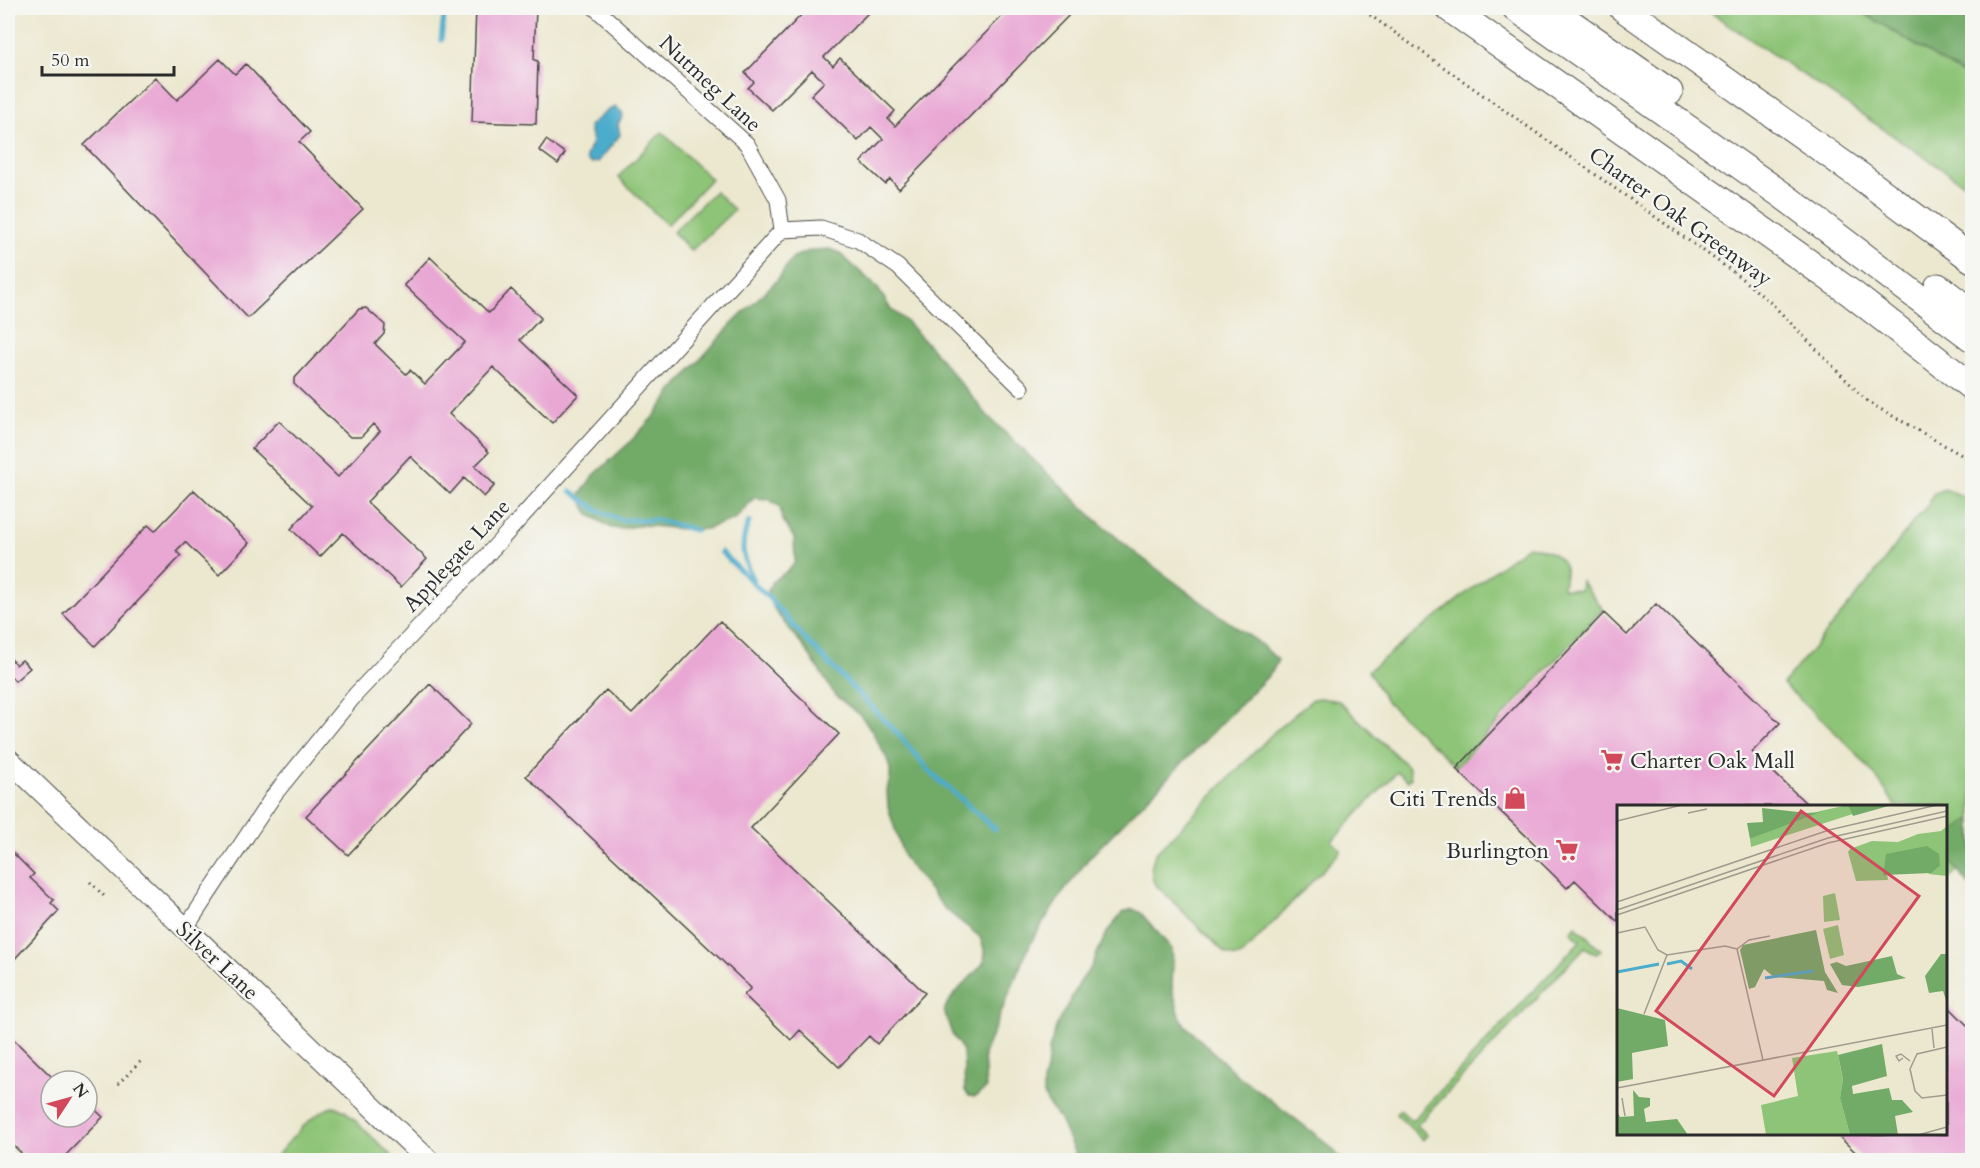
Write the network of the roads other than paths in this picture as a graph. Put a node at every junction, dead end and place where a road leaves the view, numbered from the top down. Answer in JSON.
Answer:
{"nodes":[{"id":1,"x":595,"y":8,"type":"edge"},
{"id":2,"x":1449,"y":8,"type":"edge"},
{"id":3,"x":1516,"y":8,"type":"edge"},
{"id":4,"x":1549,"y":8,"type":"edge"},
{"id":5,"x":1623,"y":8,"type":"edge"},
{"id":6,"x":782,"y":230,"type":"junction"},
{"id":7,"x":1972,"y":259,"type":"edge"},
{"id":8,"x":1972,"y":314,"type":"edge"},
{"id":9,"x":1972,"y":338,"type":"edge"},
{"id":10,"x":1972,"y":387,"type":"edge"},
{"id":11,"x":1022,"y":388,"type":"dead end"},
{"id":12,"x":8,"y":759,"type":"edge"},
{"id":13,"x":185,"y":929,"type":"junction"},
{"id":14,"x":428,"y":1161,"type":"edge"}],
"edges":[{"from":1,"to":6,"type":"street","name":"Nutmeg Lane"},
{"from":2,"to":10,"type":"highway"},
{"from":3,"to":9,"type":"highway"},
{"from":4,"to":8,"type":"highway"},
{"from":5,"to":7,"type":"highway"},
{"from":6,"to":11,"type":"street"},
{"from":6,"to":13,"type":"street","name":"Applegate Lane"},
{"from":12,"to":13,"type":"main road","name":"Silver Lane"},
{"from":13,"to":14,"type":"main road","name":"Silver Lane"}]}
